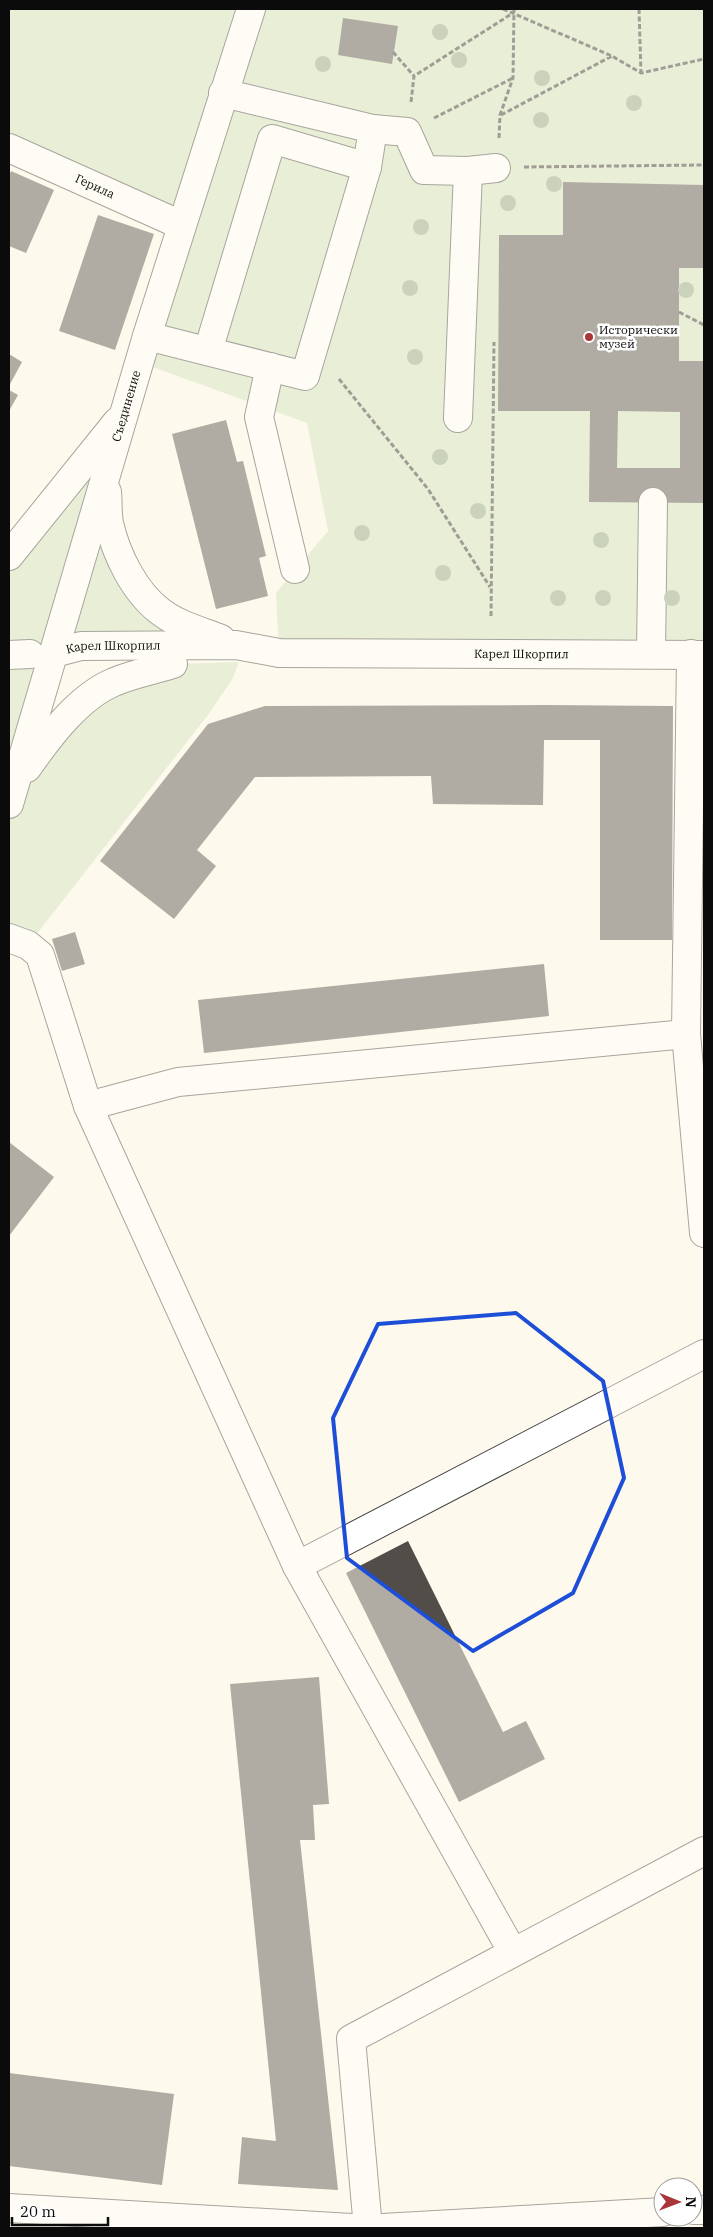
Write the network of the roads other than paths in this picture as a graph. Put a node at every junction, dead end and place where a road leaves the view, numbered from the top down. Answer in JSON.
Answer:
{"nodes":[{"id":1,"x":251,"y":9,"type":"edge"},
{"id":2,"x":224,"y":93,"type":"junction"},
{"id":3,"x":374,"y":129,"type":"junction"},
{"id":4,"x":9,"y":148,"type":"edge"},
{"id":5,"x":367,"y":168,"type":"junction"},
{"id":6,"x":496,"y":168,"type":"road end"},
{"id":7,"x":468,"y":171,"type":"junction"},
{"id":8,"x":181,"y":225,"type":"junction"},
{"id":9,"x":147,"y":336,"type":"junction"},
{"id":10,"x":208,"y":351,"type":"junction"},
{"id":11,"x":270,"y":367,"type":"junction"},
{"id":12,"x":124,"y":413,"type":"junction"},
{"id":13,"x":458,"y":418,"type":"dead end"},
{"id":14,"x":107,"y":474,"type":"junction"},
{"id":15,"x":653,"y":502,"type":"dead end"},
{"id":16,"x":9,"y":556,"type":"edge"},
{"id":17,"x":295,"y":569,"type":"dead end"},
{"id":18,"x":236,"y":644,"type":"junction"},
{"id":19,"x":279,"y":653,"type":"junction"},
{"id":20,"x":651,"y":653,"type":"junction"},
{"id":21,"x":31,"y":654,"type":"edge"},
{"id":22,"x":698,"y":654,"type":"edge"},
{"id":23,"x":173,"y":664,"type":"junction"},
{"id":24,"x":12,"y":794,"type":"edge"},
{"id":25,"x":9,"y":938,"type":"edge"},
{"id":26,"x":686,"y":1034,"type":"junction"},
{"id":27,"x":88,"y":1106,"type":"junction"},
{"id":28,"x":704,"y":1233,"type":"edge"},
{"id":29,"x":704,"y":1354,"type":"edge"},
{"id":30,"x":297,"y":1566,"type":"junction"},
{"id":31,"x":704,"y":1851,"type":"edge"},
{"id":32,"x":512,"y":1952,"type":"junction"},
{"id":33,"x":9,"y":2208,"type":"edge"},
{"id":34,"x":653,"y":2213,"type":"edge"},
{"id":35,"x":67,"y":2221,"type":"edge"},
{"id":36,"x":352,"y":2228,"type":"edge"},
{"id":37,"x":368,"y":2228,"type":"edge"},
{"id":38,"x":382,"y":2228,"type":"edge"}],
"edges":[{"from":1,"to":2,"type":"street","name":"Съединение"},
{"from":2,"to":3,"type":"street"},
{"from":2,"to":8,"type":"street","name":"Съединение"},
{"from":3,"to":5,"type":"street"},
{"from":3,"to":7,"type":"street"},
{"from":4,"to":8,"type":"street","name":"Герила"},
{"from":5,"to":10,"type":"street"},
{"from":5,"to":11,"type":"street"},
{"from":6,"to":7,"type":"street"},
{"from":7,"to":13,"type":"street"},
{"from":8,"to":9,"type":"street","name":"Съединение"},
{"from":9,"to":10,"type":"street"},
{"from":9,"to":12,"type":"street","name":"Съединение"},
{"from":10,"to":11,"type":"street"},
{"from":11,"to":17,"type":"street"},
{"from":12,"to":14,"type":"street","name":"Съединение"},
{"from":12,"to":16,"type":"street"},
{"from":14,"to":18,"type":"street"},
{"from":14,"to":21,"type":"street","name":"Съединение"},
{"from":15,"to":20,"type":"street"},
{"from":18,"to":19,"type":"street","name":"Карел Шкорпил"},
{"from":18,"to":21,"type":"street","name":"Карел Шкорпил"},
{"from":19,"to":20,"type":"street","name":"Карел Шкорпил"},
{"from":19,"to":23,"type":"street","name":"Карел Шкорпил"},
{"from":20,"to":22,"type":"street","name":"Карел Шкорпил"},
{"from":21,"to":23,"type":"street","name":"Карел Шкорпил"},
{"from":21,"to":24,"type":"street","name":"Съединение"},
{"from":22,"to":26,"type":"street"},
{"from":23,"to":24,"type":"street"},
{"from":25,"to":27,"type":"street"},
{"from":26,"to":27,"type":"street"},
{"from":26,"to":28,"type":"street"},
{"from":27,"to":30,"type":"street"},
{"from":29,"to":30,"type":"street"},
{"from":30,"to":32,"type":"street"},
{"from":31,"to":32,"type":"street"},
{"from":32,"to":37,"type":"street"},
{"from":33,"to":35,"type":"street"},
{"from":34,"to":38,"type":"street"},
{"from":35,"to":36,"type":"street"}]}
